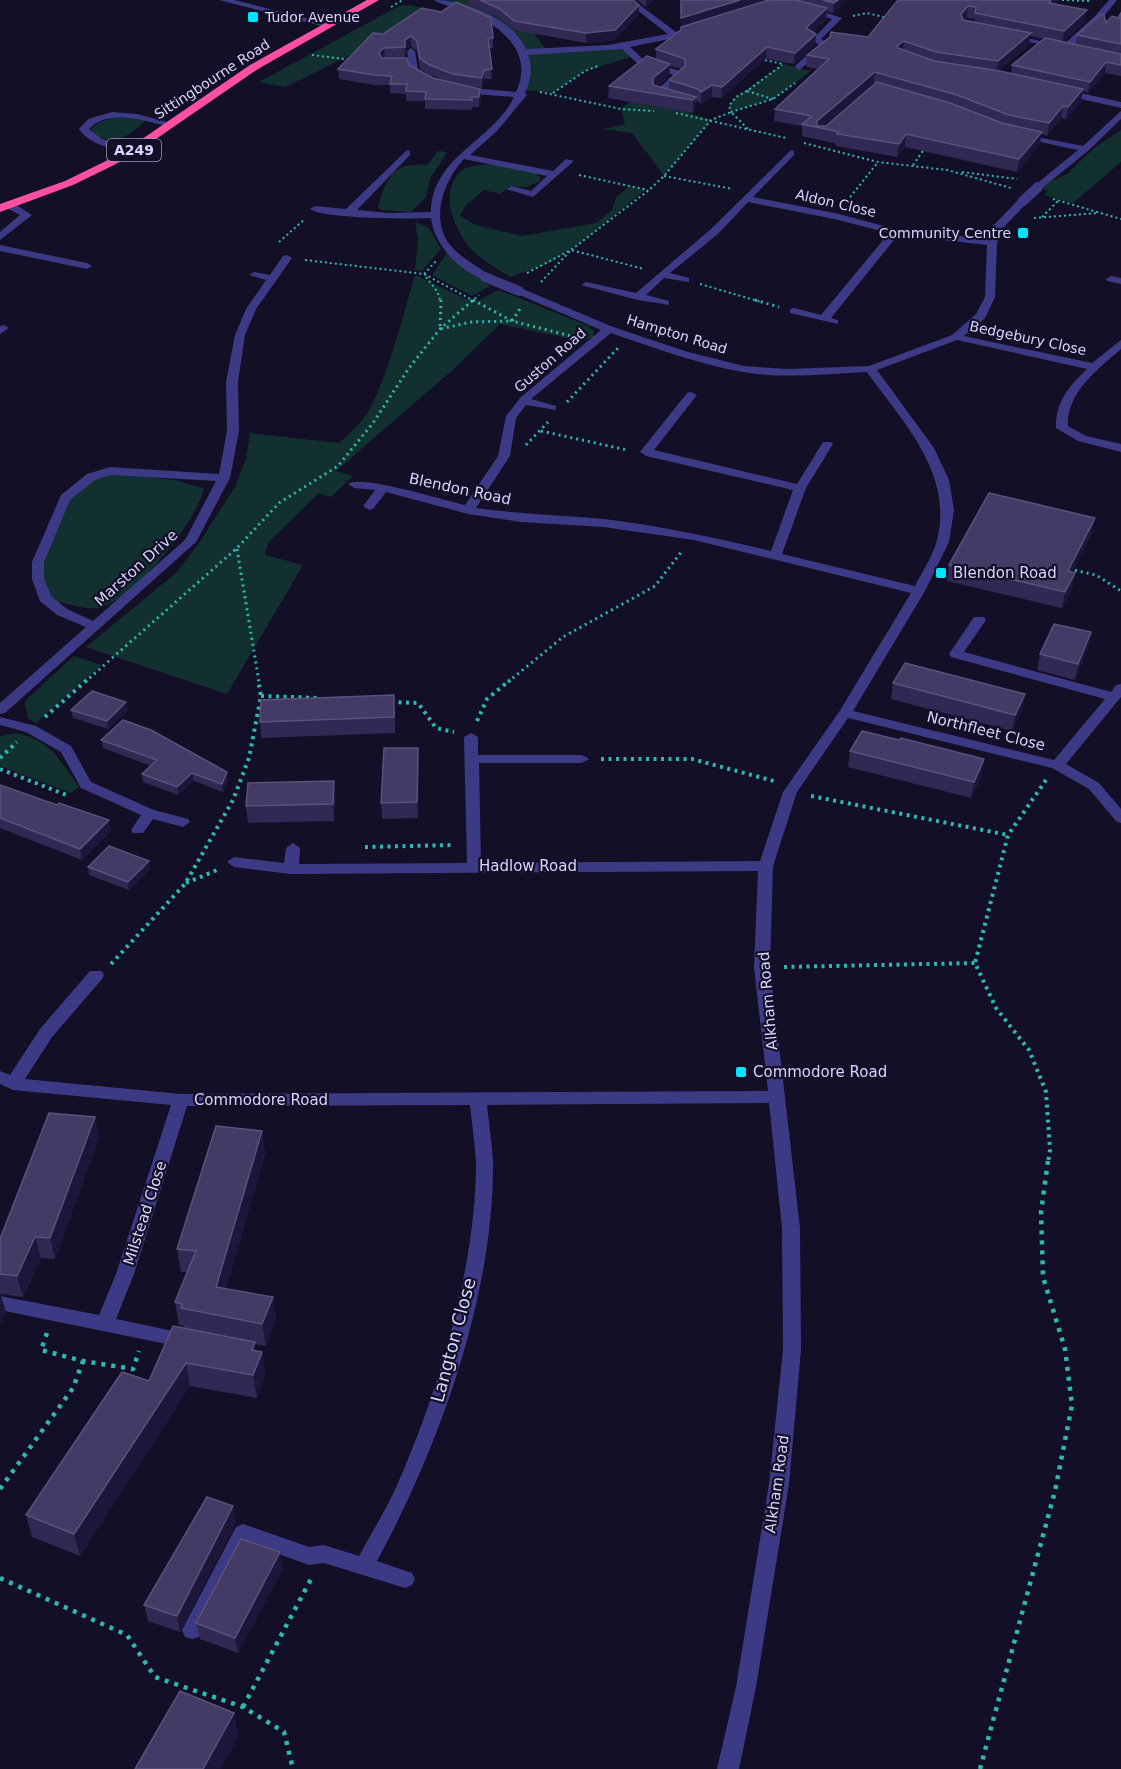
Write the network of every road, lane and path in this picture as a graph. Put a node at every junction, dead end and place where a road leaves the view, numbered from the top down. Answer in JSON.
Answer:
{"nodes":[{"id":1,"x":223,"y":0,"type":"edge"},
{"id":2,"x":374,"y":0,"type":"edge"},
{"id":3,"x":438,"y":0,"type":"edge"},
{"id":4,"x":628,"y":0,"type":"edge"},
{"id":5,"x":1113,"y":0,"type":"edge"},
{"id":6,"x":799,"y":8,"type":"edge"},
{"id":7,"x":838,"y":18,"type":"junction"},
{"id":8,"x":887,"y":18,"type":"edge"},
{"id":9,"x":329,"y":25,"type":"junction"},
{"id":10,"x":697,"y":28,"type":"edge"},
{"id":11,"x":675,"y":35,"type":"junction"},
{"id":12,"x":1000,"y":35,"type":"edge"},
{"id":13,"x":1040,"y":44,"type":"junction"},
{"id":14,"x":624,"y":46,"type":"junction"},
{"id":15,"x":1065,"y":48,"type":"junction"},
{"id":16,"x":411,"y":51,"type":"dead end"},
{"id":17,"x":1031,"y":51,"type":"edge"},
{"id":18,"x":1077,"y":51,"type":"edge"},
{"id":19,"x":523,"y":52,"type":"junction"},
{"id":20,"x":311,"y":55,"type":"dead end"},
{"id":21,"x":634,"y":56,"type":"junction"},
{"id":22,"x":754,"y":58,"type":"edge"},
{"id":23,"x":359,"y":60,"type":"edge"},
{"id":24,"x":783,"y":64,"type":"junction"},
{"id":25,"x":799,"y":67,"type":"junction"},
{"id":26,"x":432,"y":82,"type":"edge"},
{"id":27,"x":454,"y":88,"type":"edge"},
{"id":28,"x":1054,"y":90,"type":"edge"},
{"id":29,"x":747,"y":91,"type":"junction"},
{"id":30,"x":523,"y":93,"type":"junction"},
{"id":31,"x":553,"y":93,"type":"junction"},
{"id":32,"x":675,"y":99,"type":"edge"},
{"id":33,"x":773,"y":99,"type":"junction"},
{"id":34,"x":1121,"y":105,"type":"edge"},
{"id":35,"x":654,"y":111,"type":"dead end"},
{"id":36,"x":731,"y":112,"type":"junction"},
{"id":37,"x":676,"y":113,"type":"dead end"},
{"id":38,"x":1121,"y":114,"type":"edge"},
{"id":39,"x":711,"y":120,"type":"junction"},
{"id":40,"x":170,"y":124,"type":"junction"},
{"id":41,"x":748,"y":129,"type":"junction"},
{"id":42,"x":1014,"y":133,"type":"edge"},
{"id":43,"x":794,"y":141,"type":"dead end"},
{"id":44,"x":804,"y":143,"type":"dead end"},
{"id":45,"x":926,"y":147,"type":"edge"},
{"id":46,"x":1085,"y":148,"type":"junction"},
{"id":47,"x":133,"y":150,"type":"junction"},
{"id":48,"x":791,"y":153,"type":"dead end"},
{"id":49,"x":462,"y":156,"type":"junction"},
{"id":50,"x":408,"y":158,"type":"dead end"},
{"id":51,"x":569,"y":161,"type":"dead end"},
{"id":52,"x":878,"y":162,"type":"junction"},
{"id":53,"x":913,"y":165,"type":"junction"},
{"id":54,"x":947,"y":170,"type":"junction"},
{"id":55,"x":556,"y":172,"type":"junction"},
{"id":56,"x":664,"y":176,"type":"junction"},
{"id":57,"x":1023,"y":180,"type":"dead end"},
{"id":58,"x":1008,"y":187,"type":"dead end"},
{"id":59,"x":511,"y":189,"type":"dead end"},
{"id":60,"x":649,"y":190,"type":"junction"},
{"id":61,"x":749,"y":196,"type":"junction"},
{"id":62,"x":4,"y":206,"type":"edge"},
{"id":63,"x":315,"y":209,"type":"joint"},
{"id":64,"x":348,"y":213,"type":"junction"},
{"id":65,"x":1102,"y":213,"type":"junction"},
{"id":66,"x":436,"y":215,"type":"junction"},
{"id":67,"x":835,"y":216,"type":"junction"},
{"id":68,"x":1042,"y":217,"type":"junction"},
{"id":69,"x":1004,"y":219,"type":"junction"},
{"id":70,"x":1121,"y":219,"type":"edge"},
{"id":71,"x":895,"y":232,"type":"junction"},
{"id":72,"x":0,"y":237,"type":"edge"},
{"id":73,"x":992,"y":243,"type":"junction"},
{"id":74,"x":274,"y":247,"type":"dead end"},
{"id":75,"x":0,"y":248,"type":"edge"},
{"id":76,"x":571,"y":250,"type":"junction"},
{"id":77,"x":286,"y":258,"type":"joint"},
{"id":78,"x":87,"y":266,"type":"dead end"},
{"id":79,"x":424,"y":274,"type":"junction"},
{"id":80,"x":662,"y":274,"type":"junction"},
{"id":81,"x":254,"y":275,"type":"dead end"},
{"id":82,"x":272,"y":278,"type":"junction"},
{"id":83,"x":518,"y":278,"type":"dead end"},
{"id":84,"x":685,"y":280,"type":"joint"},
{"id":85,"x":586,"y":285,"type":"dead end"},
{"id":86,"x":536,"y":287,"type":"dead end"},
{"id":87,"x":481,"y":294,"type":"dead end"},
{"id":88,"x":638,"y":297,"type":"junction"},
{"id":89,"x":471,"y":299,"type":"junction"},
{"id":90,"x":665,"y":303,"type":"dead end"},
{"id":91,"x":794,"y":311,"type":"joint"},
{"id":92,"x":512,"y":321,"type":"junction"},
{"id":93,"x":440,"y":329,"type":"junction"},
{"id":94,"x":609,"y":329,"type":"junction"},
{"id":95,"x":956,"y":337,"type":"junction"},
{"id":96,"x":594,"y":342,"type":"junction"},
{"id":97,"x":1121,"y":343,"type":"edge"},
{"id":98,"x":1094,"y":368,"type":"junction"},
{"id":99,"x":870,"y":369,"type":"junction"},
{"id":100,"x":691,"y":395,"type":"dead end"},
{"id":101,"x":524,"y":401,"type":"junction"},
{"id":102,"x":552,"y":408,"type":"dead end"},
{"id":103,"x":540,"y":430,"type":"dead end"},
{"id":104,"x":827,"y":444,"type":"dead end"},
{"id":105,"x":1121,"y":448,"type":"edge"},
{"id":106,"x":643,"y":455,"type":"junction"},
{"id":107,"x":224,"y":478,"type":"junction"},
{"id":108,"x":354,"y":483,"type":"dead end"},
{"id":109,"x":383,"y":488,"type":"junction"},
{"id":110,"x":800,"y":488,"type":"junction"},
{"id":111,"x":369,"y":506,"type":"dead end"},
{"id":112,"x":468,"y":510,"type":"junction"},
{"id":113,"x":694,"y":536,"type":"junction"},
{"id":114,"x":237,"y":548,"type":"junction"},
{"id":115,"x":775,"y":557,"type":"junction"},
{"id":116,"x":1063,"y":568,"type":"edge"},
{"id":117,"x":919,"y":591,"type":"junction"},
{"id":118,"x":1121,"y":591,"type":"edge"},
{"id":119,"x":979,"y":620,"type":"dead end"},
{"id":120,"x":95,"y":626,"type":"junction"},
{"id":121,"x":1117,"y":693,"type":"edge"},
{"id":122,"x":261,"y":696,"type":"junction"},
{"id":123,"x":328,"y":699,"type":"edge"},
{"id":124,"x":384,"y":701,"type":"edge"},
{"id":125,"x":0,"y":710,"type":"edge"},
{"id":126,"x":845,"y":713,"type":"junction"},
{"id":127,"x":0,"y":722,"type":"edge"},
{"id":128,"x":32,"y":729,"type":"junction"},
{"id":129,"x":471,"y":737,"type":"junction"},
{"id":130,"x":0,"y":758,"type":"edge"},
{"id":131,"x":472,"y":759,"type":"junction"},
{"id":132,"x":582,"y":759,"type":"joint"},
{"id":133,"x":1057,"y":765,"type":"junction"},
{"id":134,"x":0,"y":769,"type":"edge"},
{"id":135,"x":86,"y":785,"type":"junction"},
{"id":136,"x":792,"y":789,"type":"junction"},
{"id":137,"x":149,"y":813,"type":"junction"},
{"id":138,"x":1121,"y":818,"type":"edge"},
{"id":139,"x":183,"y":822,"type":"dead end"},
{"id":140,"x":138,"y":830,"type":"dead end"},
{"id":141,"x":1008,"y":835,"type":"junction"},
{"id":142,"x":474,"y":844,"type":"junction"},
{"id":143,"x":361,"y":847,"type":"dead end"},
{"id":144,"x":293,"y":848,"type":"dead end"},
{"id":145,"x":234,"y":862,"type":"joint"},
{"id":146,"x":474,"y":866,"type":"junction"},
{"id":147,"x":766,"y":866,"type":"junction"},
{"id":148,"x":291,"y":869,"type":"junction"},
{"id":149,"x":185,"y":884,"type":"junction"},
{"id":150,"x":975,"y":963,"type":"junction"},
{"id":151,"x":762,"y":967,"type":"junction"},
{"id":152,"x":96,"y":975,"type":"joint"},
{"id":153,"x":6,"y":1081,"type":"edge"},
{"id":154,"x":777,"y":1097,"type":"junction"},
{"id":155,"x":181,"y":1100,"type":"junction"},
{"id":156,"x":478,"y":1100,"type":"junction"},
{"id":157,"x":0,"y":1303,"type":"edge"},
{"id":158,"x":54,"y":1315,"type":"junction"},
{"id":159,"x":104,"y":1325,"type":"junction"},
{"id":160,"x":147,"y":1331,"type":"junction"},
{"id":161,"x":202,"y":1343,"type":"edge"},
{"id":162,"x":82,"y":1361,"type":"junction"},
{"id":163,"x":0,"y":1489,"type":"edge"},
{"id":164,"x":324,"y":1554,"type":"junction"},
{"id":165,"x":372,"y":1569,"type":"junction"},
{"id":166,"x":0,"y":1578,"type":"edge"},
{"id":167,"x":405,"y":1579,"type":"dead end"},
{"id":168,"x":192,"y":1630,"type":"dead end"},
{"id":169,"x":243,"y":1707,"type":"junction"},
{"id":170,"x":293,"y":1769,"type":"edge"},
{"id":171,"x":728,"y":1769,"type":"edge"},
{"id":172,"x":980,"y":1769,"type":"edge"}],
"edges":[{"from":1,"to":9,"type":"street"},
{"from":2,"to":9,"type":"highway","name":"Sittingbourne Road","number":"A249"},
{"from":3,"to":19,"type":"street"},
{"from":4,"to":11,"type":"street"},
{"from":5,"to":15,"type":"street"},
{"from":6,"to":7,"type":"street"},
{"from":7,"to":8,"type":"path"},
{"from":7,"to":25,"type":"street"},
{"from":9,"to":40,"type":"highway","name":"Sittingbourne Road","number":"A249"},
{"from":10,"to":11,"type":"street"},
{"from":11,"to":14,"type":"street"},
{"from":12,"to":13,"type":"street"},
{"from":13,"to":15,"type":"street"},
{"from":13,"to":17,"type":"street"},
{"from":14,"to":19,"type":"street"},
{"from":14,"to":21,"type":"street"},
{"from":15,"to":18,"type":"street"},
{"from":16,"to":26,"type":"street"},
{"from":19,"to":30,"type":"street"},
{"from":20,"to":23,"type":"path"},
{"from":21,"to":31,"type":"path"},
{"from":21,"to":32,"type":"street"},
{"from":22,"to":24,"type":"path"},
{"from":24,"to":25,"type":"path"},
{"from":24,"to":29,"type":"path"},
{"from":25,"to":33,"type":"path"},
{"from":27,"to":30,"type":"street"},
{"from":28,"to":34,"type":"street"},
{"from":29,"to":33,"type":"path"},
{"from":29,"to":36,"type":"path"},
{"from":30,"to":31,"type":"path"},
{"from":30,"to":49,"type":"street","name":"Hampton Road"},
{"from":31,"to":35,"type":"path"},
{"from":33,"to":36,"type":"path"},
{"from":36,"to":39,"type":"path"},
{"from":36,"to":41,"type":"path"},
{"from":37,"to":39,"type":"path"},
{"from":38,"to":46,"type":"street","name":"Hampton Road"},
{"from":39,"to":41,"type":"path"},
{"from":39,"to":56,"type":"path"},
{"from":40,"to":47,"type":"highway","name":"Sittingbourne Road","number":"A249"},
{"from":40,"to":47,"type":"street"},
{"from":41,"to":43,"type":"path"},
{"from":42,"to":46,"type":"street"},
{"from":44,"to":52,"type":"path"},
{"from":45,"to":53,"type":"path"},
{"from":46,"to":69,"type":"street","name":"Hampton Road","bridge":true},
{"from":47,"to":62,"type":"highway","name":"Sittingbourne Road","number":"A249"},
{"from":48,"to":61,"type":"street"},
{"from":49,"to":55,"type":"street"},
{"from":49,"to":66,"type":"street","name":"Hampton Road"},
{"from":50,"to":64,"type":"street"},
{"from":51,"to":55,"type":"street"},
{"from":52,"to":53,"type":"path"},
{"from":52,"to":67,"type":"path"},
{"from":53,"to":54,"type":"path"},
{"from":54,"to":57,"type":"path"},
{"from":54,"to":58,"type":"path"},
{"from":55,"to":59,"type":"street"},
{"from":55,"to":60,"type":"path"},
{"from":56,"to":60,"type":"path"},
{"from":56,"to":61,"type":"path"},
{"from":60,"to":76,"type":"path"},
{"from":61,"to":67,"type":"street","name":"Aldon Close"},
{"from":61,"to":80,"type":"street"},
{"from":62,"to":72,"type":"street"},
{"from":63,"to":64,"type":"street"},
{"from":63,"to":74,"type":"path"},
{"from":64,"to":66,"type":"street"},
{"from":65,"to":68,"type":"path"},
{"from":65,"to":68,"type":"path"},
{"from":65,"to":70,"type":"path"},
{"from":66,"to":94,"type":"street","name":"Hampton Road","bridge":true},
{"from":67,"to":71,"type":"street","name":"Aldon Close"},
{"from":68,"to":69,"type":"path"},
{"from":69,"to":73,"type":"street","name":"Hampton Road"},
{"from":71,"to":73,"type":"street","name":"Aldon Close"},
{"from":71,"to":91,"type":"street"},
{"from":73,"to":95,"type":"street","name":"Hampton Road"},
{"from":75,"to":78,"type":"street"},
{"from":76,"to":80,"type":"path"},
{"from":76,"to":83,"type":"path"},
{"from":76,"to":86,"type":"path"},
{"from":77,"to":79,"type":"path"},
{"from":77,"to":82,"type":"street","name":"Marston Drive"},
{"from":79,"to":89,"type":"path"},
{"from":79,"to":93,"type":"path"},
{"from":80,"to":84,"type":"street"},
{"from":80,"to":88,"type":"street"},
{"from":81,"to":82,"type":"street"},
{"from":82,"to":107,"type":"street","name":"Marston Drive"},
{"from":84,"to":91,"type":"path"},
{"from":85,"to":88,"type":"street"},
{"from":87,"to":89,"type":"path"},
{"from":88,"to":90,"type":"street"},
{"from":89,"to":92,"type":"path"},
{"from":89,"to":93,"type":"path"},
{"from":92,"to":93,"type":"path"},
{"from":92,"to":96,"type":"path"},
{"from":93,"to":114,"type":"path"},
{"from":94,"to":96,"type":"street","name":"Guston Road"},
{"from":94,"to":99,"type":"street","name":"Hampton Road"},
{"from":95,"to":98,"type":"street","name":"Bedgebury Close"},
{"from":95,"to":99,"type":"street","name":"Hampton Road"},
{"from":96,"to":101,"type":"street","name":"Guston Road"},
{"from":97,"to":98,"type":"street","name":"Bedgebury Close"},
{"from":98,"to":105,"type":"street","name":"Bedgebury Close"},
{"from":99,"to":117,"type":"street","name":"Alkham Road"},
{"from":100,"to":106,"type":"street"},
{"from":101,"to":102,"type":"street"},
{"from":101,"to":112,"type":"street","name":"Guston Road"},
{"from":103,"to":106,"type":"path"},
{"from":104,"to":110,"type":"street"},
{"from":106,"to":110,"type":"street"},
{"from":107,"to":120,"type":"street","name":"Marston Drive"},
{"from":107,"to":120,"type":"street"},
{"from":108,"to":109,"type":"street","name":"Blendon Road"},
{"from":109,"to":111,"type":"street"},
{"from":109,"to":112,"type":"street","name":"Blendon Road"},
{"from":110,"to":115,"type":"street"},
{"from":112,"to":113,"type":"street","name":"Blendon Road"},
{"from":113,"to":115,"type":"street","name":"Blendon Road"},
{"from":113,"to":129,"type":"path"},
{"from":114,"to":122,"type":"path"},
{"from":114,"to":128,"type":"path"},
{"from":115,"to":117,"type":"street","name":"Blendon Road"},
{"from":116,"to":118,"type":"path"},
{"from":117,"to":126,"type":"street","name":"Alkham Road"},
{"from":119,"to":121,"type":"street"},
{"from":120,"to":125,"type":"street","name":"Marston Drive"},
{"from":121,"to":133,"type":"street","name":"Northfleet Close"},
{"from":122,"to":123,"type":"path"},
{"from":122,"to":149,"type":"path"},
{"from":124,"to":129,"type":"path"},
{"from":126,"to":133,"type":"street","name":"Northfleet Close"},
{"from":126,"to":136,"type":"street","name":"Alkham Road"},
{"from":127,"to":128,"type":"street"},
{"from":128,"to":130,"type":"path"},
{"from":128,"to":135,"type":"street"},
{"from":129,"to":131,"type":"street"},
{"from":131,"to":132,"type":"street"},
{"from":131,"to":142,"type":"street"},
{"from":132,"to":136,"type":"path"},
{"from":133,"to":138,"type":"street"},
{"from":133,"to":141,"type":"path"},
{"from":134,"to":135,"type":"path"},
{"from":135,"to":137,"type":"street"},
{"from":136,"to":141,"type":"path"},
{"from":136,"to":147,"type":"street","name":"Alkham Road"},
{"from":137,"to":139,"type":"street"},
{"from":137,"to":140,"type":"street"},
{"from":141,"to":150,"type":"path"},
{"from":142,"to":143,"type":"path"},
{"from":142,"to":146,"type":"street"},
{"from":144,"to":148,"type":"street"},
{"from":145,"to":148,"type":"street","name":"Hadlow Road"},
{"from":145,"to":149,"type":"path"},
{"from":146,"to":147,"type":"street","name":"Hadlow Road"},
{"from":146,"to":148,"type":"street","name":"Hadlow Road"},
{"from":147,"to":151,"type":"street","name":"Alkham Road"},
{"from":149,"to":152,"type":"path"},
{"from":150,"to":151,"type":"path"},
{"from":150,"to":172,"type":"path"},
{"from":151,"to":154,"type":"street","name":"Alkham Road"},
{"from":152,"to":153,"type":"street"},
{"from":153,"to":155,"type":"street","name":"Commodore Road"},
{"from":154,"to":156,"type":"street","name":"Commodore Road"},
{"from":154,"to":171,"type":"street","name":"Alkham Road"},
{"from":155,"to":156,"type":"street","name":"Commodore Road"},
{"from":155,"to":159,"type":"street","name":"Milstead Close"},
{"from":156,"to":165,"type":"street","name":"Langton Close"},
{"from":157,"to":158,"type":"street"},
{"from":158,"to":159,"type":"street"},
{"from":158,"to":162,"type":"path"},
{"from":159,"to":160,"type":"street"},
{"from":160,"to":161,"type":"street"},
{"from":160,"to":162,"type":"path"},
{"from":162,"to":163,"type":"path"},
{"from":164,"to":165,"type":"street"},
{"from":164,"to":168,"type":"street"},
{"from":164,"to":169,"type":"path"},
{"from":165,"to":167,"type":"street"},
{"from":166,"to":169,"type":"path"},
{"from":169,"to":170,"type":"path"}]}
